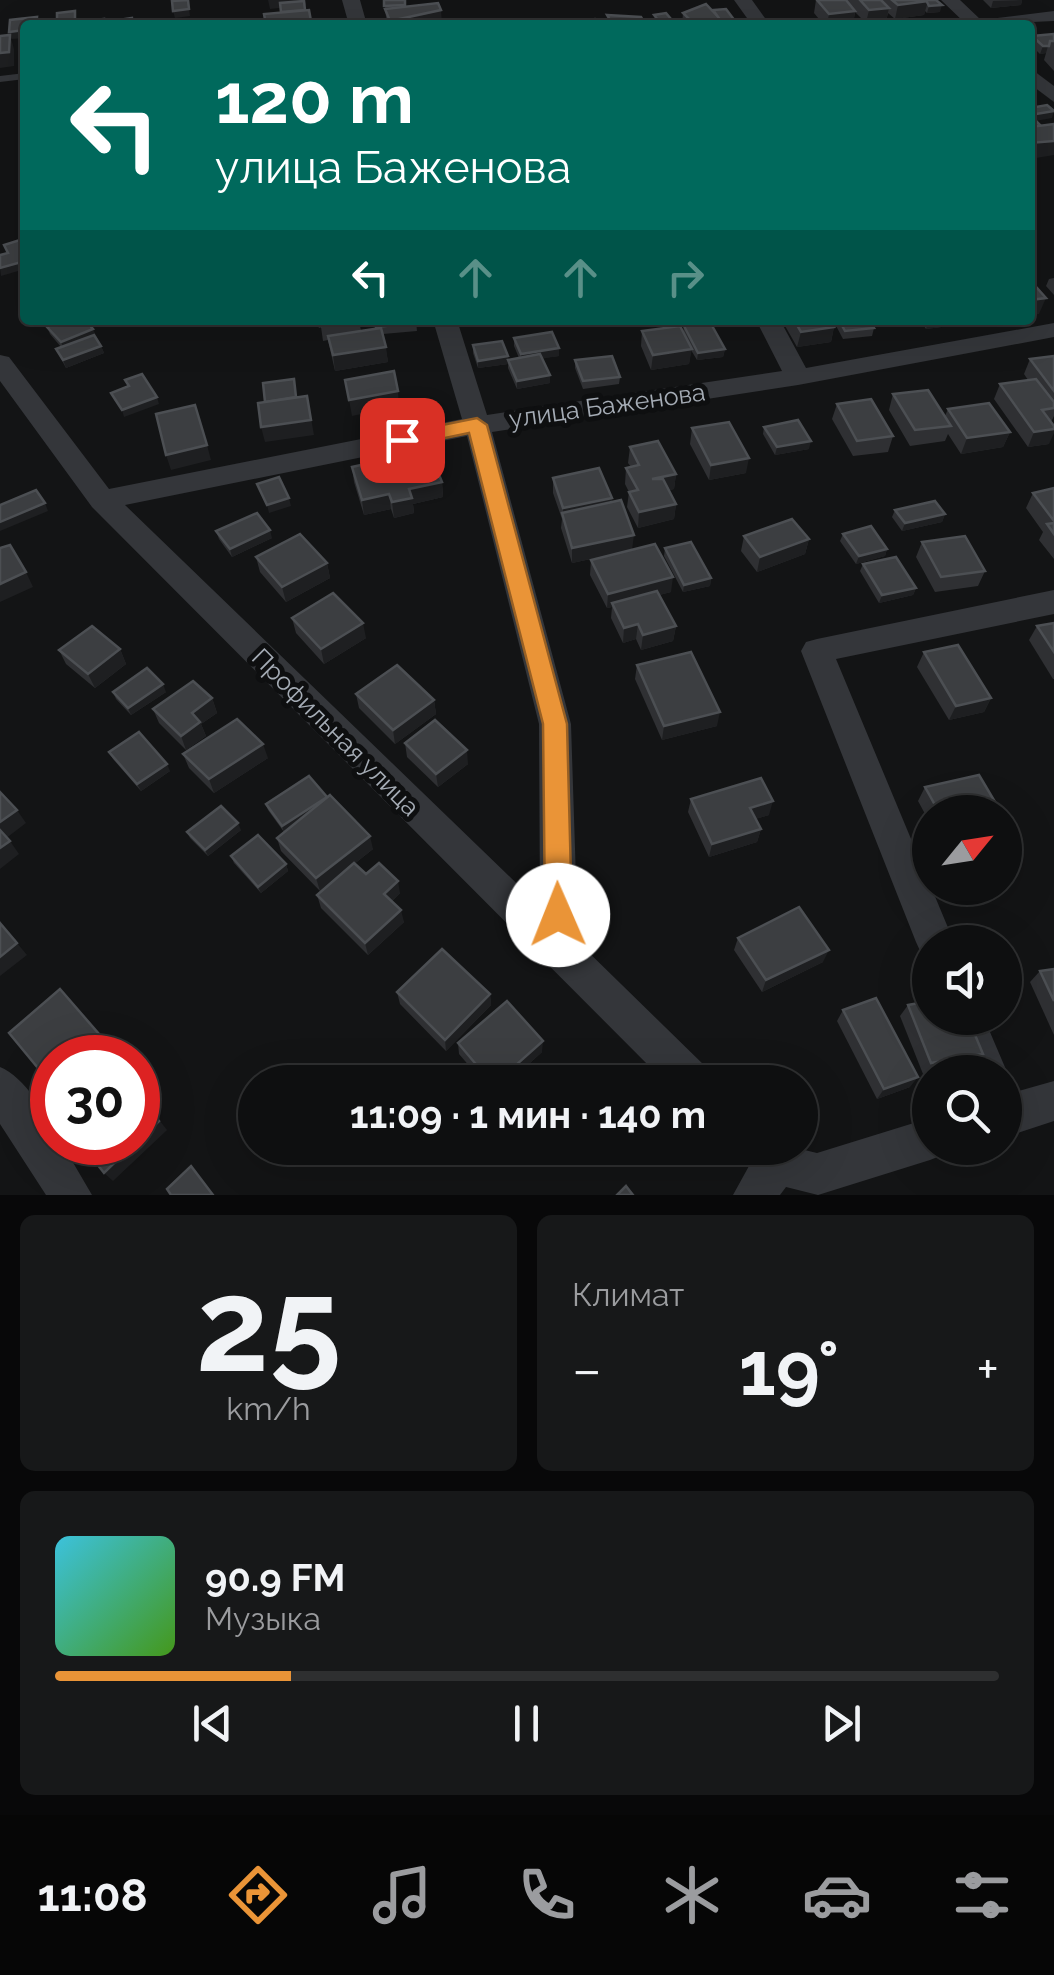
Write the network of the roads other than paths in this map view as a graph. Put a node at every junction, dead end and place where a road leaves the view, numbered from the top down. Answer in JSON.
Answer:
{"nodes":[{"id":1,"x":742,"y":0,"type":"edge"},
{"id":2,"x":950,"y":0,"type":"edge"},
{"id":3,"x":1054,"y":16,"type":"edge"},
{"id":4,"x":757,"y":20,"type":"edge"},
{"id":5,"x":973,"y":20,"type":"edge"},
{"id":6,"x":1021,"y":20,"type":"edge"},
{"id":7,"x":1035,"y":79,"type":"edge"},
{"id":8,"x":1054,"y":96,"type":"edge"},
{"id":9,"x":447,"y":325,"type":"edge"},
{"id":10,"x":771,"y":325,"type":"edge"},
{"id":11,"x":1054,"y":330,"type":"edge"},
{"id":12,"x":0,"y":363,"type":"edge"},
{"id":13,"x":798,"y":377,"type":"junction"},
{"id":14,"x":477,"y":425,"type":"junction"},
{"id":15,"x":102,"y":500,"type":"junction"},
{"id":16,"x":1054,"y":602,"type":"edge"},
{"id":17,"x":927,"y":925,"type":"edge"},
{"id":18,"x":559,"y":953,"type":"junction"},
{"id":19,"x":675,"y":1065,"type":"edge"},
{"id":20,"x":0,"y":1087,"type":"edge"},
{"id":21,"x":1054,"y":1101,"type":"edge"},
{"id":22,"x":1022,"y":1111,"type":"edge"},
{"id":23,"x":912,"y":1145,"type":"edge"},
{"id":24,"x":764,"y":1175,"type":"edge"},
{"id":25,"x":71,"y":1195,"type":"edge"}],
"edges":[{"from":1,"to":4,"type":"street"},
{"from":2,"to":5,"type":"street"},
{"from":3,"to":6,"type":"street"},
{"from":7,"to":8,"type":"street"},
{"from":9,"to":14,"type":"street"},
{"from":10,"to":13,"type":"street"},
{"from":11,"to":13,"type":"street","name":"улица Баженова"},
{"from":12,"to":15,"type":"street","name":"Профильная улица"},
{"from":13,"to":14,"type":"street","name":"улица Баженова"},
{"from":14,"to":15,"type":"street","name":"улица Баженова"},
{"from":14,"to":18,"type":"street"},
{"from":15,"to":18,"type":"street","name":"Профильная улица"},
{"from":16,"to":17,"type":"street"},
{"from":18,"to":19,"type":"street","name":"Профильная улица"},
{"from":20,"to":25,"type":"street"},
{"from":21,"to":22,"type":"street"},
{"from":23,"to":24,"type":"street"}]}
